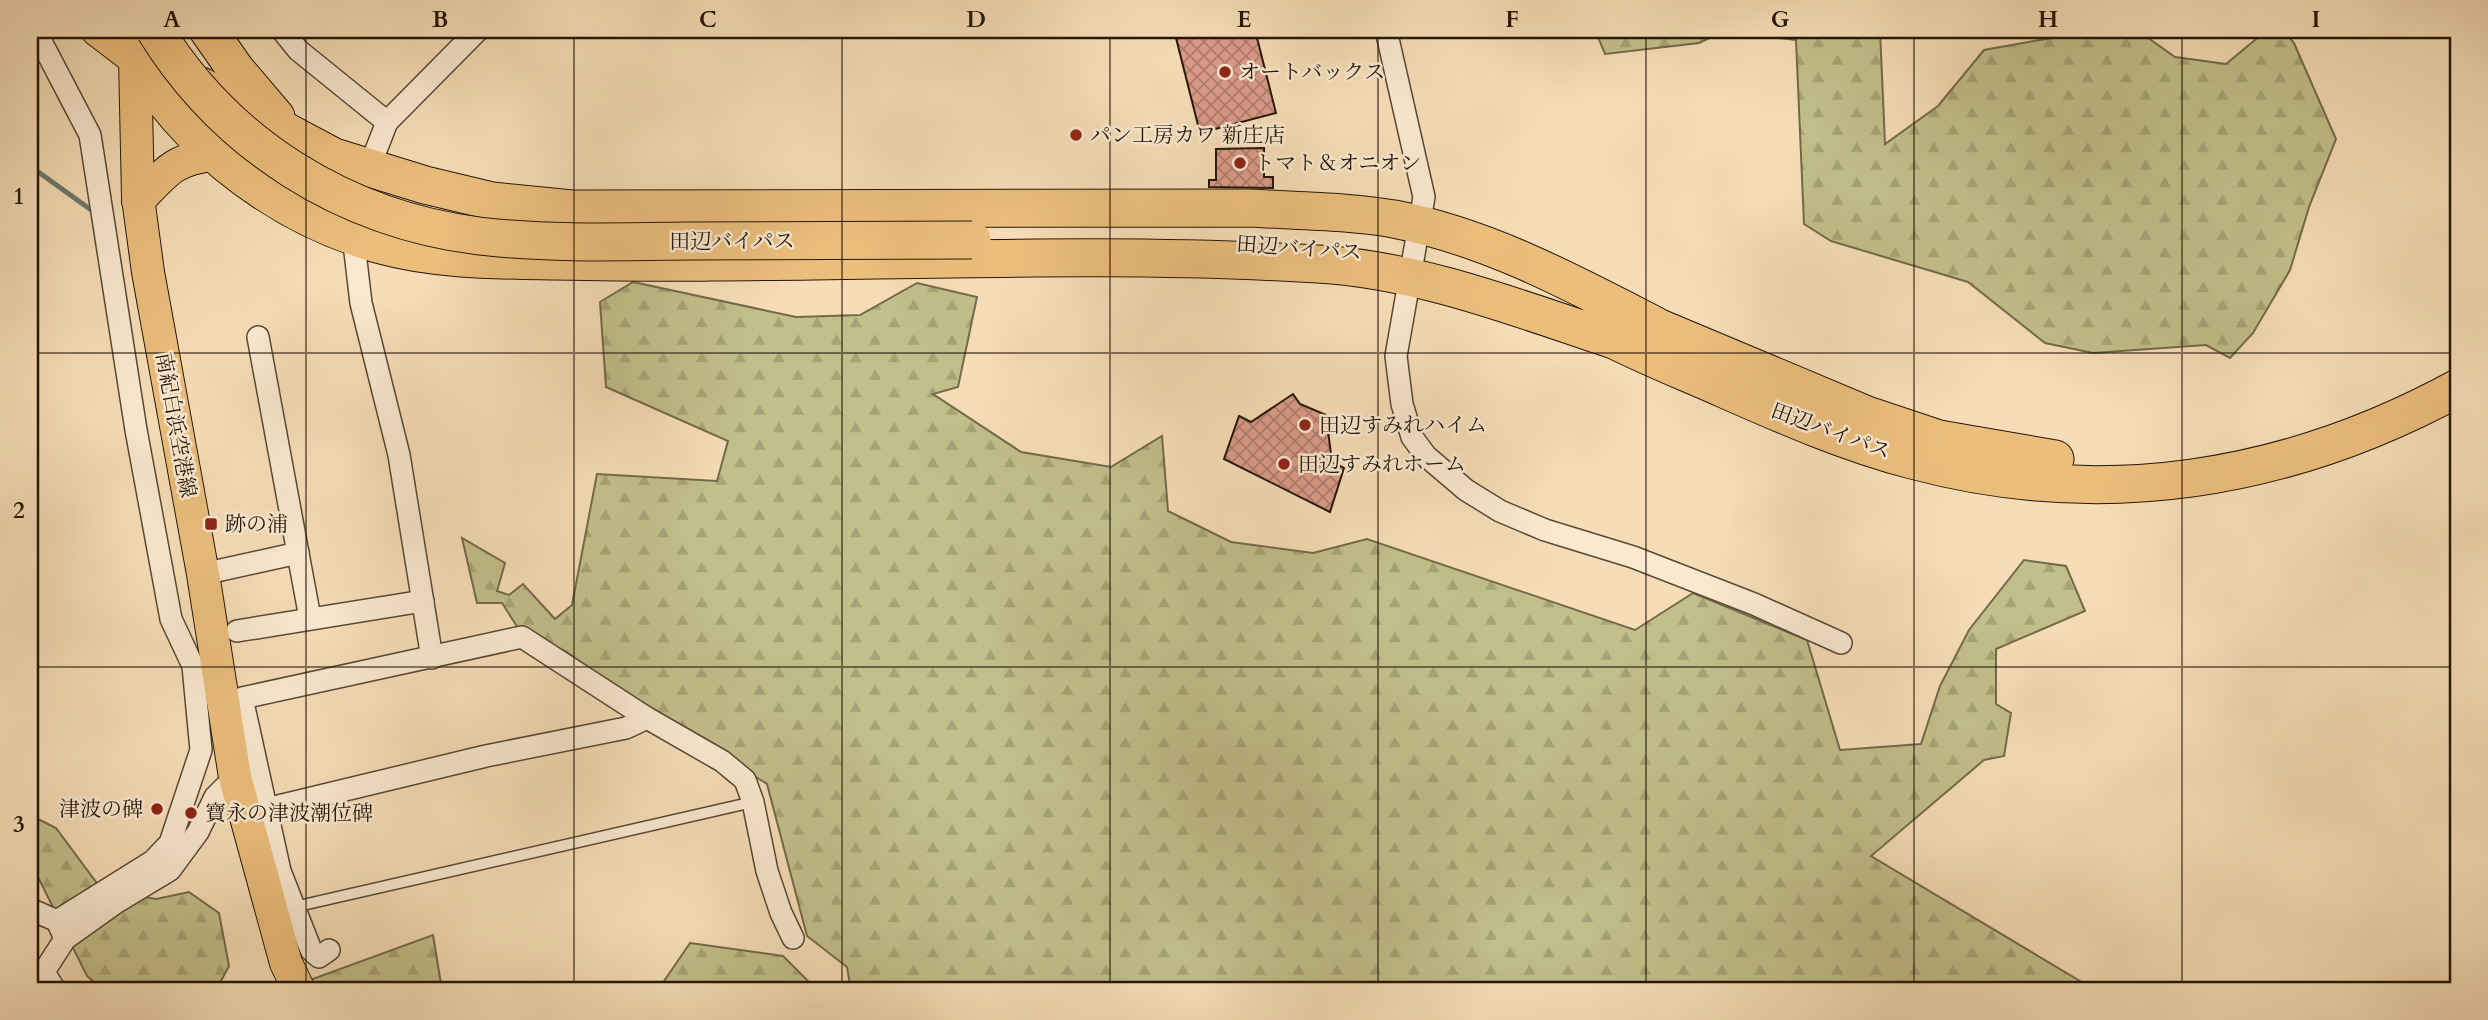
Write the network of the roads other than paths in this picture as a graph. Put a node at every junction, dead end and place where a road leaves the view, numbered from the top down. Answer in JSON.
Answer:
{"nodes":[{"id":1,"x":31,"y":30,"type":"edge"},
{"id":2,"x":97,"y":30,"type":"edge"},
{"id":3,"x":182,"y":30,"type":"edge"},
{"id":4,"x":208,"y":30,"type":"edge"},
{"id":5,"x":282,"y":30,"type":"edge"},
{"id":6,"x":478,"y":30,"type":"edge"},
{"id":7,"x":1386,"y":30,"type":"edge"},
{"id":8,"x":138,"y":37,"type":"edge"},
{"id":9,"x":387,"y":122,"type":"junction"},
{"id":10,"x":289,"y":132,"type":"junction"},
{"id":11,"x":218,"y":154,"type":"junction"},
{"id":12,"x":369,"y":167,"type":"junction"},
{"id":13,"x":138,"y":201,"type":"junction"},
{"id":14,"x":351,"y":235,"type":"junction"},
{"id":15,"x":971,"y":235,"type":"junction"},
{"id":16,"x":1415,"y":251,"type":"junction"},
{"id":17,"x":258,"y":337,"type":"dead end"},
{"id":18,"x":2458,"y":365,"type":"edge"},
{"id":19,"x":2458,"y":388,"type":"edge"},
{"id":20,"x":298,"y":553,"type":"junction"},
{"id":21,"x":203,"y":574,"type":"junction"},
{"id":22,"x":423,"y":601,"type":"junction"},
{"id":23,"x":310,"y":618,"type":"junction"},
{"id":24,"x":237,"y":631,"type":"dead end"},
{"id":25,"x":1840,"y":643,"type":"dead end"},
{"id":26,"x":432,"y":658,"type":"junction"},
{"id":27,"x":647,"y":718,"type":"junction"},
{"id":28,"x":235,"y":776,"type":"junction"},
{"id":29,"x":752,"y":802,"type":"junction"},
{"id":30,"x":266,"y":809,"type":"junction"},
{"id":31,"x":294,"y":907,"type":"junction"},
{"id":32,"x":30,"y":909,"type":"edge"},
{"id":33,"x":61,"y":930,"type":"junction"},
{"id":34,"x":793,"y":938,"type":"dead end"},
{"id":35,"x":329,"y":950,"type":"dead end"},
{"id":36,"x":49,"y":981,"type":"edge"},
{"id":37,"x":32,"y":990,"type":"edge"},
{"id":38,"x":299,"y":990,"type":"edge"}],
"edges":[{"from":1,"to":33,"type":"street"},
{"from":2,"to":8,"type":"main road"},
{"from":3,"to":15,"type":"highway","name":"田辺バイパス"},
{"from":4,"to":10,"type":"highway"},
{"from":5,"to":9,"type":"street"},
{"from":6,"to":9,"type":"street"},
{"from":7,"to":16,"type":"street"},
{"from":8,"to":10,"type":"highway"},
{"from":8,"to":11,"type":"highway"},
{"from":8,"to":13,"type":"main road","name":"南紀白浜空港線"},
{"from":8,"to":15,"type":"highway","name":"田辺バイパス","bridge":true},
{"from":9,"to":12,"type":"street"},
{"from":10,"to":12,"type":"highway"},
{"from":11,"to":13,"type":"main road"},
{"from":11,"to":14,"type":"highway"},
{"from":12,"to":14,"type":"street"},
{"from":12,"to":16,"type":"highway"},
{"from":13,"to":21,"type":"main road","name":"南紀白浜空港線"},
{"from":14,"to":16,"type":"highway"},
{"from":14,"to":22,"type":"street"},
{"from":15,"to":16,"type":"highway","name":"田辺バイパス"},
{"from":16,"to":18,"type":"highway","name":"田辺バイパス"},
{"from":16,"to":19,"type":"highway","name":"田辺バイパス"},
{"from":16,"to":25,"type":"street"},
{"from":17,"to":20,"type":"street"},
{"from":20,"to":21,"type":"street"},
{"from":20,"to":23,"type":"street"},
{"from":21,"to":28,"type":"main road","name":"南紀白浜空港線"},
{"from":22,"to":23,"type":"street"},
{"from":22,"to":26,"type":"street"},
{"from":23,"to":24,"type":"street"},
{"from":26,"to":27,"type":"street"},
{"from":26,"to":30,"type":"street"},
{"from":27,"to":29,"type":"street"},
{"from":27,"to":30,"type":"street"},
{"from":28,"to":33,"type":"street"},
{"from":28,"to":38,"type":"main road","name":"南紀白浜空港線"},
{"from":29,"to":31,"type":"lane"},
{"from":29,"to":34,"type":"street"},
{"from":30,"to":31,"type":"street"},
{"from":31,"to":35,"type":"street"},
{"from":32,"to":33,"type":"street"},
{"from":33,"to":36,"type":"street"},
{"from":36,"to":37,"type":"street"}]}
